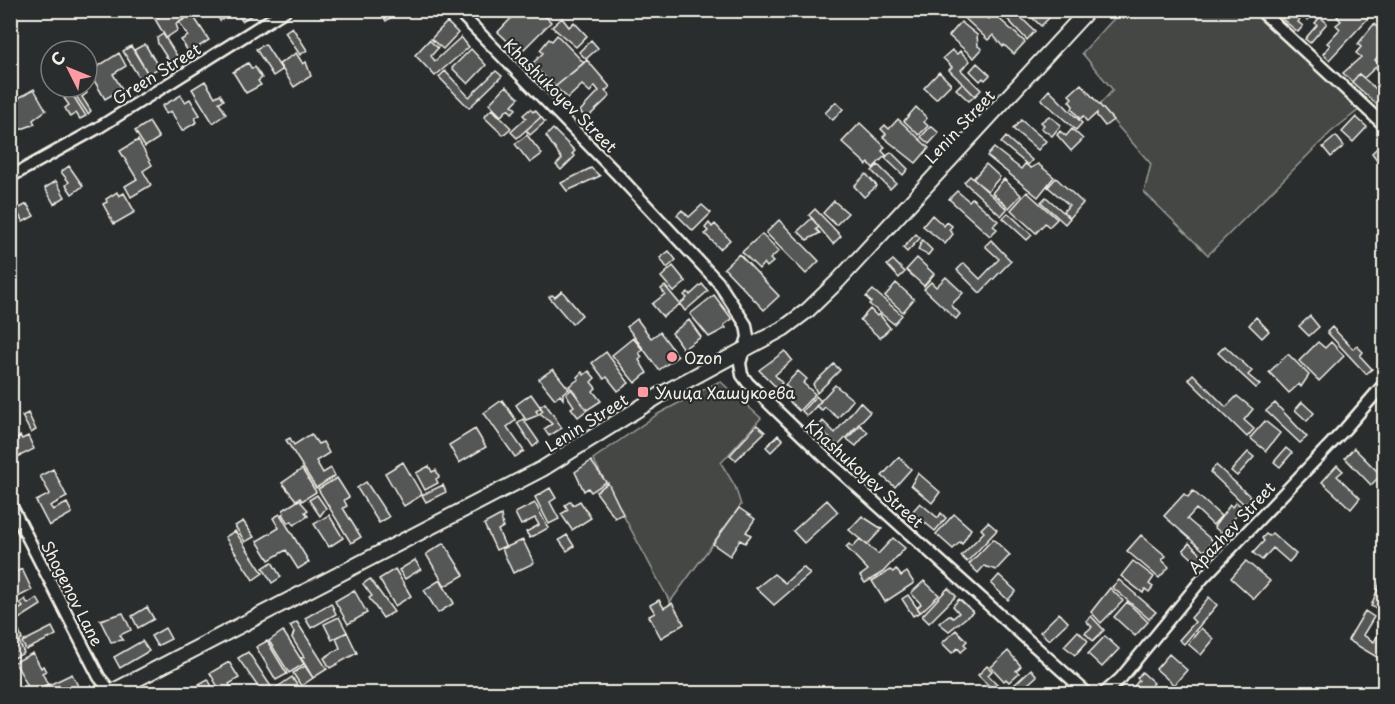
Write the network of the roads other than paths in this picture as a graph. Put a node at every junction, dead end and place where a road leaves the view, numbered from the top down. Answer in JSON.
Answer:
{"nodes":[{"id":1,"x":286,"y":10,"type":"edge"},
{"id":2,"x":457,"y":10,"type":"edge"},
{"id":3,"x":1088,"y":10,"type":"edge"},
{"id":4,"x":1260,"y":10,"type":"edge"},
{"id":5,"x":1384,"y":125,"type":"edge"},
{"id":6,"x":10,"y":177,"type":"edge"},
{"id":7,"x":746,"y":350,"type":"junction"},
{"id":8,"x":1384,"y":384,"type":"edge"},
{"id":9,"x":10,"y":503,"type":"edge"},
{"id":10,"x":111,"y":693,"type":"edge"},
{"id":11,"x":1088,"y":693,"type":"edge"},
{"id":12,"x":1103,"y":693,"type":"edge"}],
"edges":[{"from":1,"to":6,"type":"street","name":"Green Street"},
{"from":2,"to":7,"type":"street","name":"Khashukoyev Street"},
{"from":3,"to":7,"type":"street","name":"Lenin Street"},
{"from":4,"to":5,"type":"street"},
{"from":7,"to":10,"type":"street","name":"Lenin Street"},
{"from":7,"to":11,"type":"street","name":"Khashukoyev Street"},
{"from":8,"to":12,"type":"street","name":"Apazhev Street"},
{"from":9,"to":10,"type":"street","name":"Shogenov Lane"}]}
